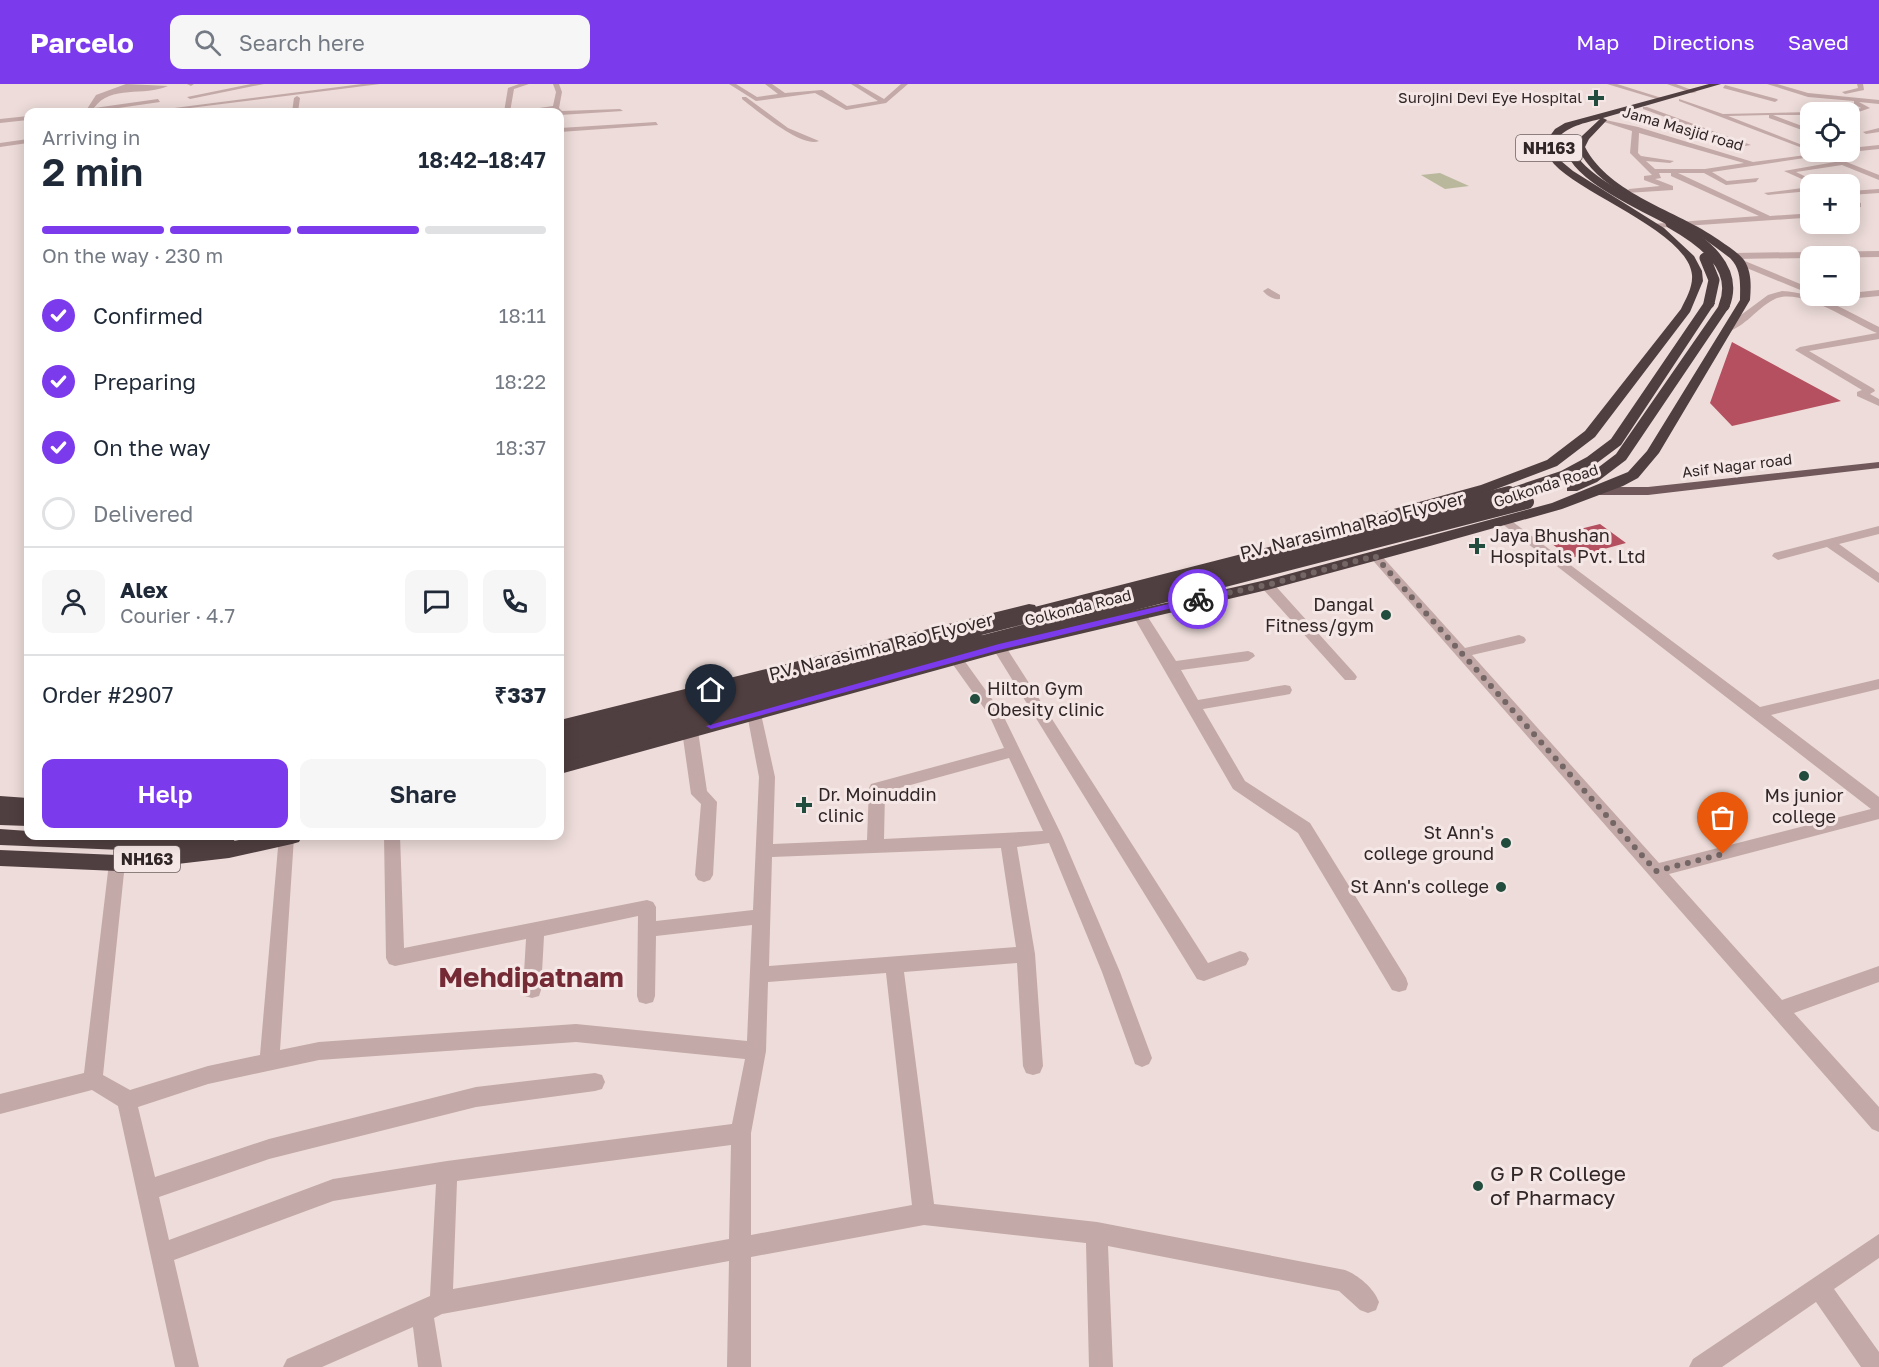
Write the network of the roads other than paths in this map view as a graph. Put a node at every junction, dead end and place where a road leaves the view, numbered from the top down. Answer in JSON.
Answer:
{"nodes":[{"id":1,"x":132,"y":84,"type":"edge"},
{"id":2,"x":214,"y":84,"type":"edge"},
{"id":3,"x":261,"y":84,"type":"edge"},
{"id":4,"x":377,"y":84,"type":"edge"},
{"id":5,"x":526,"y":84,"type":"edge"},
{"id":6,"x":557,"y":84,"type":"edge"},
{"id":7,"x":724,"y":84,"type":"edge"},
{"id":8,"x":732,"y":84,"type":"edge"},
{"id":9,"x":768,"y":84,"type":"edge"},
{"id":10,"x":789,"y":84,"type":"edge"},
{"id":11,"x":854,"y":84,"type":"edge"},
{"id":12,"x":905,"y":84,"type":"edge"},
{"id":13,"x":1610,"y":84,"type":"edge"},
{"id":14,"x":1670,"y":84,"type":"edge"},
{"id":15,"x":1770,"y":84,"type":"edge"},
{"id":16,"x":1860,"y":84,"type":"edge"},
{"id":17,"x":1725,"y":85,"type":"edge"},
{"id":18,"x":165,"y":86,"type":"dead end"},
{"id":19,"x":204,"y":86,"type":"dead end"},
{"id":20,"x":123,"y":88,"type":"junction"},
{"id":21,"x":800,"y":92,"type":"junction"},
{"id":22,"x":1694,"y":92,"type":"junction"},
{"id":23,"x":1662,"y":94,"type":"junction"},
{"id":24,"x":783,"y":95,"type":"junction"},
{"id":25,"x":1818,"y":96,"type":"junction"},
{"id":26,"x":773,"y":97,"type":"junction"},
{"id":27,"x":1681,"y":97,"type":"junction"},
{"id":28,"x":1838,"y":97,"type":"junction"},
{"id":29,"x":180,"y":98,"type":"dead end"},
{"id":30,"x":297,"y":98,"type":"dead end"},
{"id":31,"x":169,"y":100,"type":"dead end"},
{"id":32,"x":1775,"y":100,"type":"dead end"},
{"id":33,"x":884,"y":102,"type":"junction"},
{"id":34,"x":1851,"y":102,"type":"edge"},
{"id":35,"x":1879,"y":102,"type":"edge"},
{"id":36,"x":782,"y":104,"type":"dead end"},
{"id":37,"x":91,"y":108,"type":"edge"},
{"id":38,"x":111,"y":108,"type":"edge"},
{"id":39,"x":179,"y":108,"type":"edge"},
{"id":40,"x":296,"y":108,"type":"edge"},
{"id":41,"x":508,"y":108,"type":"edge"},
{"id":42,"x":558,"y":108,"type":"edge"},
{"id":43,"x":1645,"y":108,"type":"junction"},
{"id":44,"x":564,"y":111,"type":"edge"},
{"id":45,"x":620,"y":111,"type":"dead end"},
{"id":46,"x":587,"y":112,"type":"junction"},
{"id":47,"x":1797,"y":113,"type":"joint"},
{"id":48,"x":1720,"y":114,"type":"junction"},
{"id":49,"x":1762,"y":114,"type":"junction"},
{"id":50,"x":1800,"y":114,"type":"edge"},
{"id":51,"x":635,"y":117,"type":"dead end"},
{"id":52,"x":24,"y":118,"type":"edge"},
{"id":53,"x":1591,"y":119,"type":"junction"},
{"id":54,"x":1603,"y":120,"type":"junction"},
{"id":55,"x":0,"y":121,"type":"edge"},
{"id":56,"x":590,"y":121,"type":"junction"},
{"id":57,"x":564,"y":124,"type":"edge"},
{"id":58,"x":656,"y":124,"type":"dead end"},
{"id":59,"x":1800,"y":127,"type":"edge"},
{"id":60,"x":1636,"y":128,"type":"junction"},
{"id":61,"x":564,"y":130,"type":"edge"},
{"id":62,"x":1879,"y":130,"type":"edge"},
{"id":63,"x":1866,"y":132,"type":"dead end"},
{"id":64,"x":1796,"y":134,"type":"dead end"},
{"id":65,"x":1778,"y":137,"type":"junction"},
{"id":66,"x":1566,"y":139,"type":"junction"},
{"id":67,"x":816,"y":141,"type":"dead end"},
{"id":68,"x":1862,"y":141,"type":"dead end"},
{"id":69,"x":24,"y":142,"type":"edge"},
{"id":70,"x":0,"y":145,"type":"edge"},
{"id":71,"x":1747,"y":145,"type":"dead end"},
{"id":72,"x":1800,"y":146,"type":"edge"},
{"id":73,"x":1879,"y":147,"type":"edge"},
{"id":74,"x":1860,"y":149,"type":"edge"},
{"id":75,"x":1767,"y":153,"type":"dead end"},
{"id":76,"x":1860,"y":153,"type":"edge"},
{"id":77,"x":1800,"y":156,"type":"edge"},
{"id":78,"x":1871,"y":156,"type":"dead end"},
{"id":79,"x":1638,"y":158,"type":"junction"},
{"id":80,"x":1787,"y":160,"type":"junction"},
{"id":81,"x":1670,"y":161,"type":"dead end"},
{"id":82,"x":1842,"y":163,"type":"joint"},
{"id":83,"x":1755,"y":165,"type":"junction"},
{"id":84,"x":1651,"y":171,"type":"junction"},
{"id":85,"x":1668,"y":171,"type":"junction"},
{"id":86,"x":1705,"y":171,"type":"junction"},
{"id":87,"x":1800,"y":176,"type":"edge"},
{"id":88,"x":1879,"y":178,"type":"edge"},
{"id":89,"x":1756,"y":180,"type":"dead end"},
{"id":90,"x":1691,"y":181,"type":"junction"},
{"id":91,"x":1670,"y":188,"type":"junction"},
{"id":92,"x":1800,"y":190,"type":"edge"},
{"id":93,"x":1629,"y":191,"type":"junction"},
{"id":94,"x":1879,"y":191,"type":"edge"},
{"id":95,"x":1860,"y":192,"type":"edge"},
{"id":96,"x":1768,"y":193,"type":"dead end"},
{"id":97,"x":1800,"y":216,"type":"dead end"},
{"id":98,"x":1783,"y":217,"type":"junction"},
{"id":99,"x":1676,"y":218,"type":"junction"},
{"id":100,"x":1770,"y":218,"type":"junction"},
{"id":101,"x":1644,"y":220,"type":"junction"},
{"id":102,"x":1688,"y":224,"type":"junction"},
{"id":103,"x":1798,"y":225,"type":"dead end"},
{"id":104,"x":1655,"y":226,"type":"junction"},
{"id":105,"x":1878,"y":254,"type":"edge"},
{"id":106,"x":1737,"y":259,"type":"junction"},
{"id":107,"x":1800,"y":287,"type":"edge"},
{"id":108,"x":1879,"y":293,"type":"edge"},
{"id":109,"x":1860,"y":294,"type":"edge"},
{"id":110,"x":1842,"y":306,"type":"edge"},
{"id":111,"x":1879,"y":325,"type":"edge"},
{"id":112,"x":1727,"y":329,"type":"junction"},
{"id":113,"x":1879,"y":331,"type":"edge"},
{"id":114,"x":1879,"y":336,"type":"edge"},
{"id":115,"x":1879,"y":404,"type":"edge"},
{"id":116,"x":1879,"y":455,"type":"edge"},
{"id":117,"x":1879,"y":465,"type":"edge"},
{"id":118,"x":1618,"y":483,"type":"junction"},
{"id":119,"x":1598,"y":491,"type":"junction"},
{"id":120,"x":1505,"y":520,"type":"junction"},
{"id":121,"x":1879,"y":530,"type":"edge"},
{"id":122,"x":1830,"y":543,"type":"junction"},
{"id":123,"x":1375,"y":556,"type":"junction"},
{"id":124,"x":1778,"y":556,"type":"dead end"},
{"id":125,"x":1879,"y":579,"type":"edge"},
{"id":126,"x":1267,"y":585,"type":"junction"},
{"id":127,"x":1067,"y":599,"type":"junction"},
{"id":128,"x":1139,"y":614,"type":"junction"},
{"id":129,"x":1086,"y":627,"type":"junction"},
{"id":130,"x":1519,"y":640,"type":"dead end"},
{"id":131,"x":999,"y":647,"type":"junction"},
{"id":132,"x":1461,"y":653,"type":"junction"},
{"id":133,"x":1248,"y":656,"type":"dead end"},
{"id":134,"x":956,"y":659,"type":"junction"},
{"id":135,"x":1170,"y":664,"type":"junction"},
{"id":136,"x":1350,"y":677,"type":"dead end"},
{"id":137,"x":1879,"y":684,"type":"edge"},
{"id":138,"x":1285,"y":690,"type":"dead end"},
{"id":139,"x":1193,"y":706,"type":"junction"},
{"id":140,"x":754,"y":714,"type":"junction"},
{"id":141,"x":1758,"y":714,"type":"junction"},
{"id":142,"x":564,"y":725,"type":"edge"},
{"id":143,"x":690,"y":731,"type":"junction"},
{"id":144,"x":564,"y":735,"type":"edge"},
{"id":145,"x":564,"y":751,"type":"edge"},
{"id":146,"x":1014,"y":751,"type":"junction"},
{"id":147,"x":564,"y":766,"type":"edge"},
{"id":148,"x":0,"y":803,"type":"edge"},
{"id":149,"x":24,"y":805,"type":"edge"},
{"id":150,"x":1879,"y":806,"type":"edge"},
{"id":151,"x":1879,"y":813,"type":"edge"},
{"id":152,"x":0,"y":817,"type":"edge"},
{"id":153,"x":24,"y":819,"type":"edge"},
{"id":154,"x":1054,"y":836,"type":"junction"},
{"id":155,"x":0,"y":837,"type":"edge"},
{"id":156,"x":24,"y":838,"type":"edge"},
{"id":157,"x":51,"y":840,"type":"edge"},
{"id":158,"x":203,"y":840,"type":"edge"},
{"id":159,"x":272,"y":840,"type":"edge"},
{"id":160,"x":289,"y":840,"type":"edge"},
{"id":161,"x":392,"y":840,"type":"edge"},
{"id":162,"x":1008,"y":841,"type":"junction"},
{"id":163,"x":875,"y":846,"type":"junction"},
{"id":164,"x":763,"y":851,"type":"junction"},
{"id":165,"x":0,"y":858,"type":"edge"},
{"id":166,"x":117,"y":863,"type":"junction"},
{"id":167,"x":1656,"y":871,"type":"junction"},
{"id":168,"x":704,"y":875,"type":"dead end"},
{"id":169,"x":761,"y":916,"type":"junction"},
{"id":170,"x":535,"y":930,"type":"junction"},
{"id":171,"x":646,"y":930,"type":"junction"},
{"id":172,"x":1026,"y":954,"type":"junction"},
{"id":173,"x":1240,"y":959,"type":"dead end"},
{"id":174,"x":894,"y":964,"type":"junction"},
{"id":175,"x":1879,"y":974,"type":"edge"},
{"id":176,"x":759,"y":975,"type":"junction"},
{"id":177,"x":1399,"y":984,"type":"dead end"},
{"id":178,"x":532,"y":990,"type":"dead end"},
{"id":179,"x":646,"y":996,"type":"dead end"},
{"id":180,"x":1780,"y":1009,"type":"junction"},
{"id":181,"x":756,"y":1051,"type":"junction"},
{"id":182,"x":1142,"y":1058,"type":"dead end"},
{"id":183,"x":270,"y":1062,"type":"junction"},
{"id":184,"x":1033,"y":1066,"type":"dead end"},
{"id":185,"x":93,"y":1080,"type":"junction"},
{"id":186,"x":595,"y":1082,"type":"dead end"},
{"id":187,"x":127,"y":1101,"type":"junction"},
{"id":188,"x":0,"y":1104,"type":"edge"},
{"id":189,"x":1879,"y":1122,"type":"edge"},
{"id":190,"x":741,"y":1133,"type":"junction"},
{"id":191,"x":447,"y":1172,"type":"junction"},
{"id":192,"x":147,"y":1190,"type":"junction"},
{"id":193,"x":924,"y":1214,"type":"junction"},
{"id":194,"x":1097,"y":1233,"type":"junction"},
{"id":195,"x":1879,"y":1245,"type":"edge"},
{"id":196,"x":741,"y":1247,"type":"junction"},
{"id":197,"x":161,"y":1254,"type":"junction"},
{"id":198,"x":1818,"y":1287,"type":"junction"},
{"id":199,"x":1368,"y":1302,"type":"dead end"},
{"id":200,"x":432,"y":1308,"type":"junction"},
{"id":201,"x":187,"y":1367,"type":"edge"},
{"id":202,"x":295,"y":1367,"type":"edge"},
{"id":203,"x":430,"y":1367,"type":"edge"},
{"id":204,"x":739,"y":1367,"type":"edge"},
{"id":205,"x":1101,"y":1367,"type":"edge"},
{"id":206,"x":1701,"y":1367,"type":"edge"},
{"id":207,"x":1875,"y":1367,"type":"edge"}],
"edges":[{"from":1,"to":20,"type":"street"},
{"from":2,"to":19,"type":"street"},
{"from":3,"to":29,"type":"street"},
{"from":4,"to":39,"type":"street"},
{"from":5,"to":41,"type":"street"},
{"from":6,"to":42,"type":"street"},
{"from":7,"to":67,"type":"street"},
{"from":8,"to":26,"type":"street"},
{"from":9,"to":24,"type":"street"},
{"from":10,"to":21,"type":"street"},
{"from":11,"to":33,"type":"street"},
{"from":12,"to":33,"type":"street"},
{"from":13,"to":23,"type":"street"},
{"from":14,"to":22,"type":"street"},
{"from":15,"to":25,"type":"street"},
{"from":16,"to":25,"type":"street"},
{"from":17,"to":22,"type":"highway","name":"Golkonda Road","number":"NH163"},
{"from":17,"to":27,"type":"highway","name":"Golkonda Road","number":"NH163"},
{"from":17,"to":32,"type":"street"},
{"from":18,"to":20,"type":"street"},
{"from":20,"to":37,"type":"street"},
{"from":21,"to":24,"type":"street"},
{"from":21,"to":33,"type":"street"},
{"from":22,"to":27,"type":"highway","name":"Golkonda Road","number":"NH163"},
{"from":23,"to":27,"type":"highway","name":"Golkonda Road","number":"NH163"},
{"from":23,"to":53,"type":"highway","name":"Golkonda Road","number":"NH163"},
{"from":24,"to":26,"type":"street"},
{"from":25,"to":28,"type":"street"},
{"from":26,"to":36,"type":"street"},
{"from":27,"to":43,"type":"highway","name":"Golkonda Road","number":"NH163"},
{"from":27,"to":48,"type":"street"},
{"from":28,"to":34,"type":"street"},
{"from":28,"to":35,"type":"street"},
{"from":30,"to":40,"type":"street"},
{"from":31,"to":38,"type":"street"},
{"from":43,"to":54,"type":"highway","name":"Golkonda Road","number":"NH163"},
{"from":43,"to":71,"type":"street"},
{"from":44,"to":46,"type":"street"},
{"from":45,"to":46,"type":"street"},
{"from":46,"to":56,"type":"street"},
{"from":47,"to":49,"type":"street"},
{"from":47,"to":50,"type":"street"},
{"from":48,"to":49,"type":"street"},
{"from":48,"to":65,"type":"street"},
{"from":49,"to":59,"type":"street"},
{"from":51,"to":56,"type":"street"},
{"from":52,"to":55,"type":"street"},
{"from":53,"to":66,"type":"highway"},
{"from":53,"to":101,"type":"highway","name":"Golkonda Road","number":"NH163"},
{"from":54,"to":60,"type":"street","name":"Jama Masjid road"},
{"from":54,"to":66,"type":"highway"},
{"from":54,"to":93,"type":"highway","number":"NH163"},
{"from":56,"to":57,"type":"street"},
{"from":58,"to":61,"type":"street"},
{"from":60,"to":79,"type":"street"},
{"from":60,"to":83,"type":"street","name":"Jama Masjid road"},
{"from":62,"to":63,"type":"street"},
{"from":64,"to":65,"type":"street"},
{"from":65,"to":72,"type":"street"},
{"from":66,"to":144,"type":"highway","name":"P.V. Narasimha Rao Flyover","bridge":true},
{"from":66,"to":145,"type":"highway","name":"P.V. Narasimha Rao Flyover","bridge":true},
{"from":68,"to":73,"type":"street"},
{"from":69,"to":70,"type":"street"},
{"from":73,"to":74,"type":"street"},
{"from":75,"to":80,"type":"street"},
{"from":76,"to":78,"type":"street"},
{"from":77,"to":80,"type":"street"},
{"from":79,"to":81,"type":"street"},
{"from":79,"to":84,"type":"street"},
{"from":80,"to":83,"type":"street"},
{"from":82,"to":87,"type":"street"},
{"from":82,"to":88,"type":"street"},
{"from":83,"to":86,"type":"street"},
{"from":84,"to":85,"type":"street"},
{"from":84,"to":91,"type":"street"},
{"from":85,"to":86,"type":"street"},
{"from":85,"to":90,"type":"street"},
{"from":86,"to":89,"type":"street"},
{"from":90,"to":91,"type":"street"},
{"from":90,"to":100,"type":"street"},
{"from":91,"to":93,"type":"street"},
{"from":92,"to":96,"type":"street"},
{"from":93,"to":99,"type":"highway","number":"NH163"},
{"from":94,"to":95,"type":"street"},
{"from":97,"to":98,"type":"street"},
{"from":98,"to":100,"type":"street"},
{"from":98,"to":103,"type":"street"},
{"from":99,"to":101,"type":"highway"},
{"from":99,"to":102,"type":"highway","number":"NH163"},
{"from":100,"to":102,"type":"street"},
{"from":101,"to":104,"type":"highway","name":"Golkonda Road","number":"NH163"},
{"from":102,"to":104,"type":"street"},
{"from":102,"to":106,"type":"highway","number":"NH163"},
{"from":104,"to":127,"type":"highway","name":"Golkonda Road","number":"NH163"},
{"from":105,"to":106,"type":"street"},
{"from":106,"to":107,"type":"street"},
{"from":106,"to":112,"type":"highway","name":"Golkonda Road"},
{"from":108,"to":109,"type":"street"},
{"from":110,"to":111,"type":"street"},
{"from":112,"to":113,"type":"street"},
{"from":112,"to":118,"type":"highway","name":"Golkonda Road"},
{"from":114,"to":115,"type":"street"},
{"from":116,"to":118,"type":"main road"},
{"from":117,"to":119,"type":"main road","name":"Asif Nagar road"},
{"from":118,"to":119,"type":"highway","name":"Golkonda Road"},
{"from":119,"to":120,"type":"highway","name":"Golkonda Road"},
{"from":120,"to":123,"type":"highway","name":"Golkonda Road"},
{"from":120,"to":141,"type":"street"},
{"from":121,"to":122,"type":"street"},
{"from":122,"to":124,"type":"street"},
{"from":122,"to":125,"type":"street"},
{"from":123,"to":126,"type":"highway","name":"Golkonda Road"},
{"from":123,"to":132,"type":"street"},
{"from":126,"to":128,"type":"highway","name":"Golkonda Road"},
{"from":126,"to":136,"type":"street"},
{"from":127,"to":129,"type":"highway"},
{"from":127,"to":142,"type":"highway","name":"Golkonda Road","number":"NH163"},
{"from":128,"to":129,"type":"highway","name":"Golkonda Road"},
{"from":128,"to":135,"type":"street"},
{"from":129,"to":131,"type":"highway","name":"Golkonda Road"},
{"from":130,"to":132,"type":"street"},
{"from":131,"to":134,"type":"highway","name":"Golkonda Road"},
{"from":131,"to":173,"type":"street"},
{"from":132,"to":167,"type":"street"},
{"from":133,"to":135,"type":"street"},
{"from":134,"to":140,"type":"highway","name":"Golkonda Road"},
{"from":134,"to":146,"type":"street"},
{"from":135,"to":139,"type":"street"},
{"from":137,"to":141,"type":"street"},
{"from":138,"to":139,"type":"street"},
{"from":139,"to":177,"type":"street"},
{"from":140,"to":143,"type":"highway","name":"Golkonda Road"},
{"from":140,"to":164,"type":"street"},
{"from":141,"to":150,"type":"street"},
{"from":143,"to":147,"type":"highway","name":"Golkonda Road"},
{"from":143,"to":168,"type":"street"},
{"from":146,"to":154,"type":"street"},
{"from":146,"to":163,"type":"street"},
{"from":148,"to":149,"type":"highway"},
{"from":151,"to":167,"type":"street"},
{"from":152,"to":153,"type":"highway"},
{"from":154,"to":162,"type":"street"},
{"from":154,"to":182,"type":"street"},
{"from":155,"to":156,"type":"highway"},
{"from":157,"to":158,"type":"highway"},
{"from":159,"to":166,"type":"highway","number":"NH163"},
{"from":160,"to":183,"type":"street"},
{"from":161,"to":170,"type":"street"},
{"from":162,"to":163,"type":"street"},
{"from":162,"to":172,"type":"street"},
{"from":163,"to":164,"type":"street"},
{"from":164,"to":169,"type":"street"},
{"from":165,"to":166,"type":"highway","number":"NH163"},
{"from":166,"to":185,"type":"street"},
{"from":167,"to":180,"type":"street"},
{"from":169,"to":171,"type":"street"},
{"from":169,"to":176,"type":"street"},
{"from":170,"to":171,"type":"street"},
{"from":170,"to":178,"type":"street"},
{"from":171,"to":179,"type":"street"},
{"from":172,"to":174,"type":"street"},
{"from":172,"to":184,"type":"street"},
{"from":174,"to":176,"type":"street"},
{"from":174,"to":193,"type":"street"},
{"from":175,"to":180,"type":"street"},
{"from":176,"to":181,"type":"street"},
{"from":180,"to":189,"type":"street"},
{"from":181,"to":183,"type":"street"},
{"from":181,"to":190,"type":"street"},
{"from":183,"to":187,"type":"street"},
{"from":185,"to":187,"type":"street"},
{"from":185,"to":188,"type":"street"},
{"from":186,"to":192,"type":"street"},
{"from":187,"to":192,"type":"street"},
{"from":190,"to":191,"type":"street"},
{"from":190,"to":196,"type":"street"},
{"from":191,"to":197,"type":"street"},
{"from":191,"to":200,"type":"street"},
{"from":192,"to":197,"type":"street"},
{"from":193,"to":194,"type":"street"},
{"from":193,"to":196,"type":"street"},
{"from":194,"to":199,"type":"street"},
{"from":194,"to":205,"type":"street"},
{"from":195,"to":198,"type":"street"},
{"from":196,"to":200,"type":"street"},
{"from":196,"to":204,"type":"street"},
{"from":197,"to":201,"type":"street"},
{"from":198,"to":206,"type":"street"},
{"from":198,"to":207,"type":"street"},
{"from":200,"to":202,"type":"street"},
{"from":200,"to":203,"type":"street"}]}
